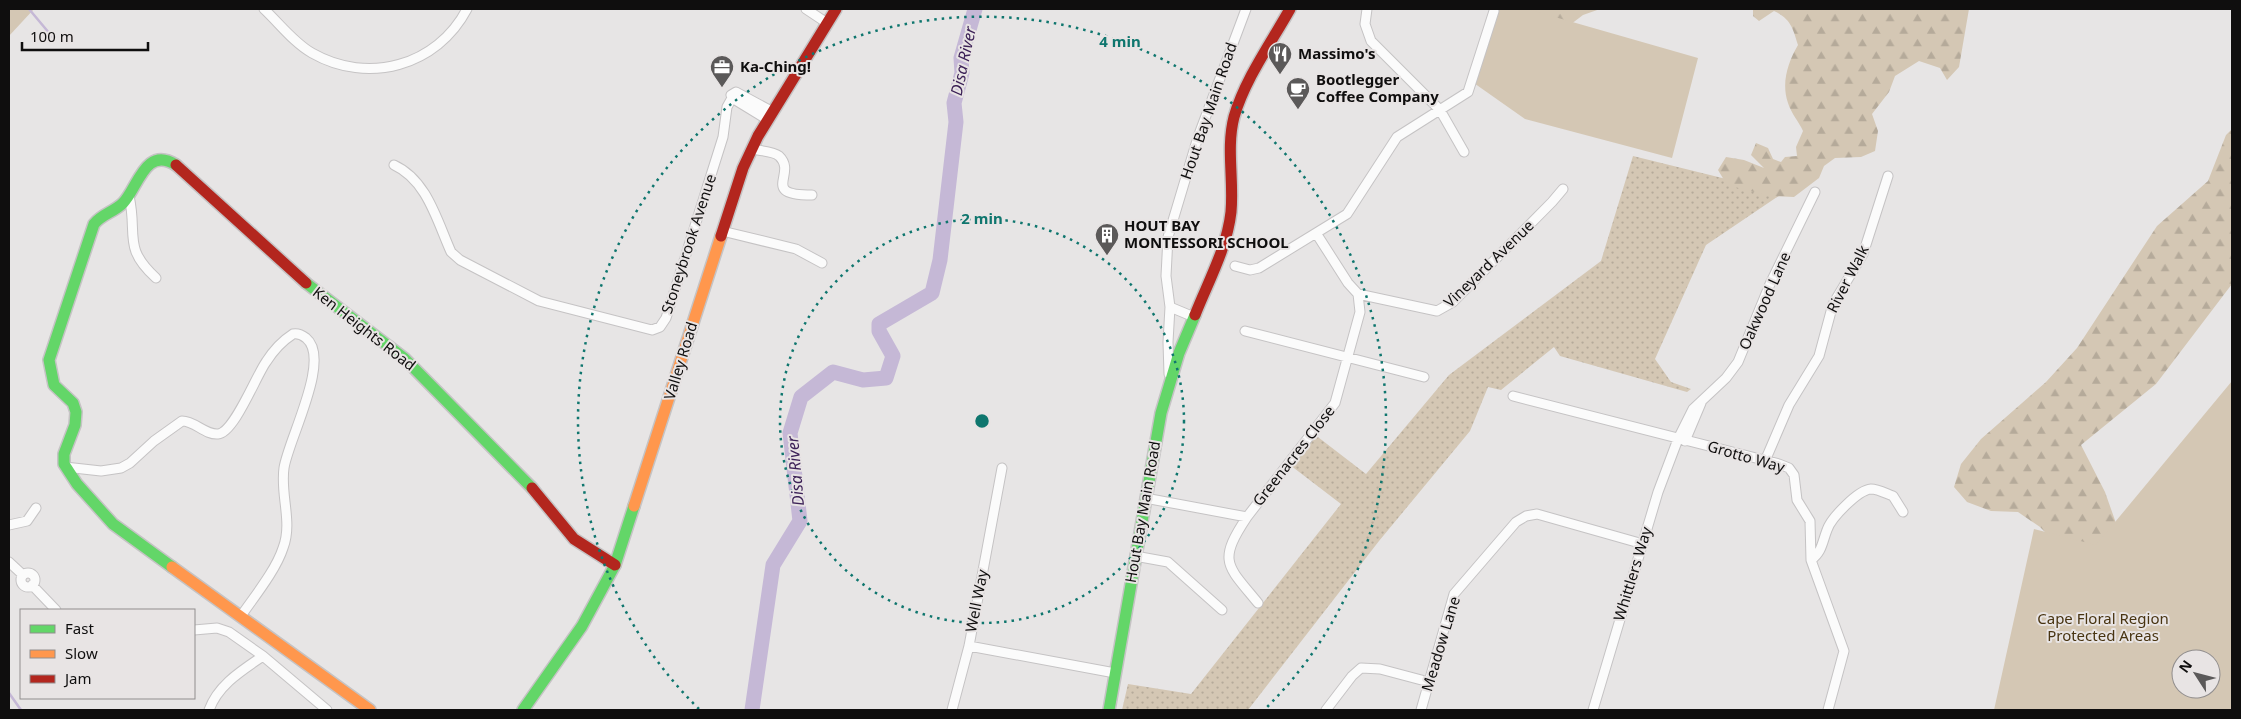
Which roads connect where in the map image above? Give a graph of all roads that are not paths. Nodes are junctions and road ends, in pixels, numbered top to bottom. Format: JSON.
{"nodes":[{"id":1,"x":264,"y":9,"type":"edge"},
{"id":2,"x":467,"y":9,"type":"edge"},
{"id":3,"x":836,"y":9,"type":"edge"},
{"id":4,"x":1246,"y":9,"type":"edge"},
{"id":5,"x":1290,"y":9,"type":"edge"},
{"id":6,"x":1366,"y":9,"type":"edge"},
{"id":7,"x":807,"y":10,"type":"edge"},
{"id":8,"x":1494,"y":11,"type":"dead end"},
{"id":9,"x":827,"y":23,"type":"junction"},
{"id":10,"x":1440,"y":110,"type":"junction"},
{"id":11,"x":770,"y":116,"type":"junction"},
{"id":12,"x":752,"y":149,"type":"junction"},
{"id":13,"x":1464,"y":152,"type":"dead end"},
{"id":14,"x":394,"y":165,"type":"dead end"},
{"id":15,"x":1888,"y":176,"type":"dead end"},
{"id":16,"x":1563,"y":188,"type":"dead end"},
{"id":17,"x":1815,"y":192,"type":"dead end"},
{"id":18,"x":812,"y":195,"type":"dead end"},
{"id":19,"x":129,"y":196,"type":"junction"},
{"id":20,"x":722,"y":231,"type":"junction"},
{"id":21,"x":1316,"y":233,"type":"junction"},
{"id":22,"x":822,"y":263,"type":"dead end"},
{"id":23,"x":1235,"y":266,"type":"dead end"},
{"id":24,"x":156,"y":278,"type":"dead end"},
{"id":25,"x":1358,"y":294,"type":"junction"},
{"id":26,"x":1170,"y":307,"type":"junction"},
{"id":27,"x":1194,"y":317,"type":"junction"},
{"id":28,"x":1245,"y":331,"type":"dead end"},
{"id":29,"x":1348,"y":358,"type":"junction"},
{"id":30,"x":1424,"y":377,"type":"dead end"},
{"id":31,"x":1170,"y":380,"type":"junction"},
{"id":32,"x":1514,"y":396,"type":"dead end"},
{"id":33,"x":1682,"y":440,"type":"junction"},
{"id":34,"x":1765,"y":461,"type":"junction"},
{"id":35,"x":65,"y":467,"type":"junction"},
{"id":36,"x":1002,"y":468,"type":"dead end"},
{"id":37,"x":1145,"y":498,"type":"junction"},
{"id":38,"x":36,"y":508,"type":"dead end"},
{"id":39,"x":1903,"y":512,"type":"dead end"},
{"id":40,"x":1247,"y":517,"type":"junction"},
{"id":41,"x":9,"y":525,"type":"edge"},
{"id":42,"x":1643,"y":544,"type":"junction"},
{"id":43,"x":1135,"y":556,"type":"junction"},
{"id":44,"x":1810,"y":560,"type":"junction"},
{"id":45,"x":9,"y":562,"type":"edge"},
{"id":46,"x":615,"y":566,"type":"junction"},
{"id":47,"x":1258,"y":603,"type":"dead end"},
{"id":48,"x":55,"y":609,"type":"edge"},
{"id":49,"x":1222,"y":610,"type":"dead end"},
{"id":50,"x":240,"y":616,"type":"junction"},
{"id":51,"x":195,"y":630,"type":"edge"},
{"id":52,"x":968,"y":646,"type":"junction"},
{"id":53,"x":263,"y":656,"type":"junction"},
{"id":54,"x":1115,"y":673,"type":"junction"},
{"id":55,"x":1429,"y":682,"type":"junction"},
{"id":56,"x":209,"y":710,"type":"edge"},
{"id":57,"x":327,"y":710,"type":"edge"},
{"id":58,"x":370,"y":710,"type":"edge"},
{"id":59,"x":523,"y":710,"type":"edge"},
{"id":60,"x":952,"y":710,"type":"edge"},
{"id":61,"x":1108,"y":710,"type":"edge"},
{"id":62,"x":1326,"y":710,"type":"edge"},
{"id":63,"x":1421,"y":710,"type":"edge"},
{"id":64,"x":1593,"y":710,"type":"edge"},
{"id":65,"x":1828,"y":710,"type":"edge"}],
"edges":[{"from":1,"to":2,"type":"street"},
{"from":3,"to":9,"type":"street","name":"Valley Road"},
{"from":4,"to":26,"type":"street","name":"Hout Bay Main Road"},
{"from":5,"to":27,"type":"street","name":"Hout Bay Main Road"},
{"from":6,"to":10,"type":"street"},
{"from":7,"to":9,"type":"street"},
{"from":8,"to":10,"type":"street"},
{"from":9,"to":11,"type":"street","name":"Valley Road"},
{"from":10,"to":13,"type":"street"},
{"from":10,"to":21,"type":"street"},
{"from":11,"to":12,"type":"street","name":"Valley Road"},
{"from":11,"to":14,"type":"street","name":"Stoneybrook Avenue"},
{"from":12,"to":18,"type":"street"},
{"from":12,"to":20,"type":"street","name":"Valley Road"},
{"from":15,"to":34,"type":"street","name":"River Walk"},
{"from":16,"to":25,"type":"street","name":"Vineyard Avenue"},
{"from":17,"to":33,"type":"street","name":"Oakwood Lane"},
{"from":19,"to":24,"type":"street"},
{"from":19,"to":35,"type":"street"},
{"from":19,"to":46,"type":"street","name":"Ken Heights Road"},
{"from":20,"to":22,"type":"street"},
{"from":20,"to":46,"type":"street","name":"Valley Road"},
{"from":21,"to":23,"type":"street"},
{"from":21,"to":25,"type":"street"},
{"from":25,"to":29,"type":"street","name":"Greenacres Close"},
{"from":26,"to":27,"type":"street"},
{"from":26,"to":31,"type":"street","name":"Hout Bay Main Road"},
{"from":27,"to":31,"type":"street","name":"Hout Bay Main Road"},
{"from":28,"to":29,"type":"street"},
{"from":29,"to":30,"type":"street"},
{"from":29,"to":40,"type":"street","name":"Greenacres Close"},
{"from":31,"to":37,"type":"street","name":"Hout Bay Main Road"},
{"from":32,"to":33,"type":"street","name":"Grotto Way"},
{"from":33,"to":34,"type":"street","name":"Grotto Way"},
{"from":33,"to":42,"type":"street","name":"Whittlers Way"},
{"from":34,"to":44,"type":"street","name":"Grotto Way"},
{"from":35,"to":50,"type":"street"},
{"from":35,"to":50,"type":"street"},
{"from":36,"to":52,"type":"street","name":"Well Way"},
{"from":37,"to":40,"type":"street","name":"Greenacres Close"},
{"from":37,"to":43,"type":"street","name":"Hout Bay Main Road"},
{"from":38,"to":41,"type":"street"},
{"from":39,"to":44,"type":"street"},
{"from":40,"to":47,"type":"street"},
{"from":42,"to":55,"type":"street","name":"Meadow Lane"},
{"from":42,"to":64,"type":"street","name":"Whittlers Way"},
{"from":43,"to":49,"type":"street"},
{"from":43,"to":54,"type":"street","name":"Hout Bay Main Road"},
{"from":44,"to":65,"type":"street","name":"Grotto Way"},
{"from":45,"to":48,"type":"street"},
{"from":46,"to":59,"type":"street","name":"Valley Road"},
{"from":50,"to":58,"type":"street"},
{"from":51,"to":53,"type":"street"},
{"from":52,"to":54,"type":"street","name":"Well Way"},
{"from":52,"to":60,"type":"street"},
{"from":53,"to":56,"type":"street"},
{"from":53,"to":57,"type":"street"},
{"from":54,"to":61,"type":"street","name":"Hout Bay Main Road"},
{"from":55,"to":62,"type":"street"},
{"from":55,"to":63,"type":"street","name":"Meadow Lane"}]}
